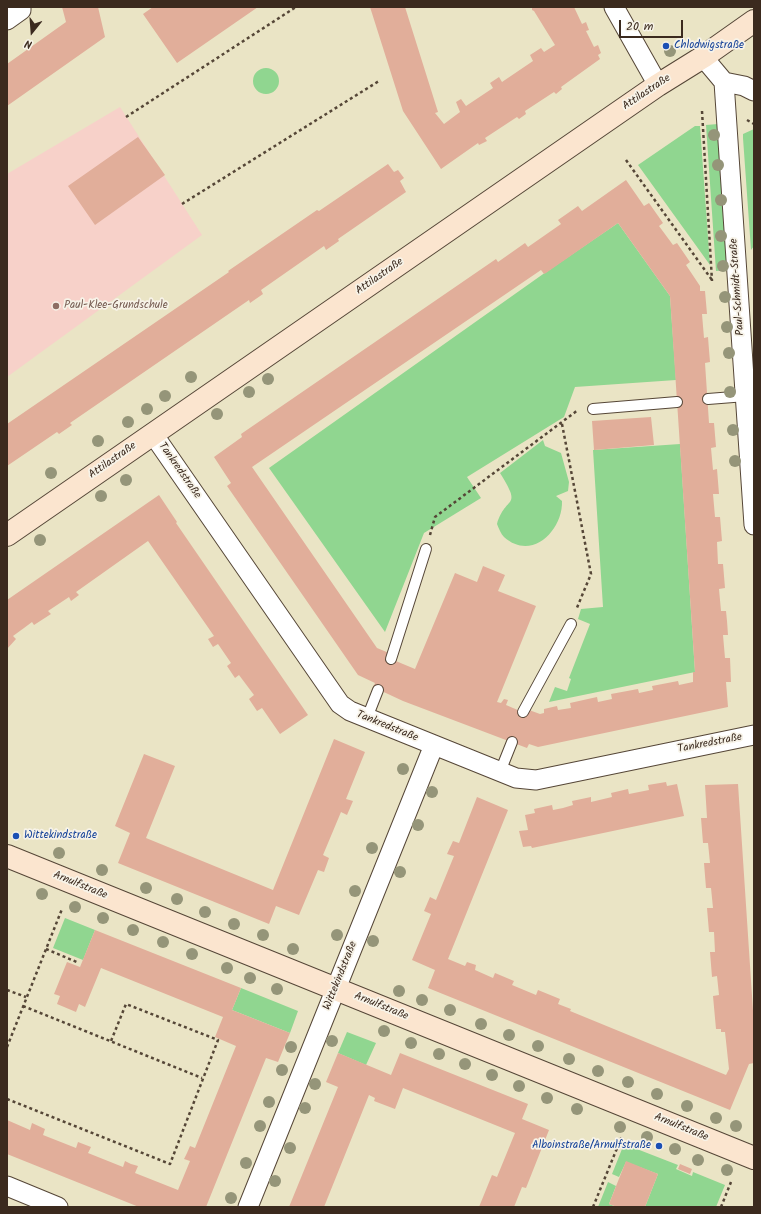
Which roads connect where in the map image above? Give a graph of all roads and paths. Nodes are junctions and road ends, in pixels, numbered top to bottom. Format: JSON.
{"nodes":[{"id":1,"x":21,"y":7,"type":"edge"},
{"id":2,"x":296,"y":7,"type":"edge"},
{"id":3,"x":614,"y":7,"type":"edge"},
{"id":4,"x":7,"y":20,"type":"edge"},
{"id":5,"x":754,"y":21,"type":"edge"},
{"id":6,"x":703,"y":57,"type":"junction"},
{"id":7,"x":379,"y":81,"type":"dead end"},
{"id":8,"x":724,"y":82,"type":"junction"},
{"id":9,"x":658,"y":85,"type":"junction"},
{"id":10,"x":754,"y":91,"type":"edge"},
{"id":11,"x":702,"y":111,"type":"dead end"},
{"id":12,"x":126,"y":117,"type":"dead end"},
{"id":13,"x":626,"y":160,"type":"dead end"},
{"id":14,"x":182,"y":204,"type":"dead end"},
{"id":15,"x":746,"y":396,"type":"junction"},
{"id":16,"x":708,"y":399,"type":"dead end"},
{"id":17,"x":677,"y":402,"type":"dead end"},
{"id":18,"x":593,"y":409,"type":"joint"},
{"id":19,"x":562,"y":424,"type":"junction"},
{"id":20,"x":153,"y":434,"type":"junction"},
{"id":21,"x":754,"y":525,"type":"edge"},
{"id":22,"x":7,"y":535,"type":"edge"},
{"id":23,"x":426,"y":549,"type":"joint"},
{"id":24,"x":571,"y":624,"type":"joint"},
{"id":25,"x":391,"y":659,"type":"dead end"},
{"id":26,"x":378,"y":690,"type":"dead end"},
{"id":27,"x":523,"y":712,"type":"dead end"},
{"id":28,"x":367,"y":718,"type":"junction"},
{"id":29,"x":754,"y":735,"type":"edge"},
{"id":30,"x":512,"y":742,"type":"dead end"},
{"id":31,"x":434,"y":745,"type":"junction"},
{"id":32,"x":500,"y":772,"type":"junction"},
{"id":33,"x":7,"y":856,"type":"edge"},
{"id":34,"x":62,"y":909,"type":"dead end"},
{"id":35,"x":46,"y":950,"type":"junction"},
{"id":36,"x":79,"y":963,"type":"dead end"},
{"id":37,"x":336,"y":989,"type":"junction"},
{"id":38,"x":7,"y":990,"type":"edge"},
{"id":39,"x":26,"y":997,"type":"junction"},
{"id":40,"x":23,"y":1006,"type":"junction"},
{"id":41,"x":111,"y":1042,"type":"junction"},
{"id":42,"x":7,"y":1046,"type":"edge"},
{"id":43,"x":202,"y":1078,"type":"junction"},
{"id":44,"x":7,"y":1099,"type":"edge"},
{"id":45,"x":622,"y":1136,"type":"dead end"},
{"id":46,"x":754,"y":1158,"type":"edge"},
{"id":47,"x":731,"y":1182,"type":"dead end"},
{"id":48,"x":7,"y":1186,"type":"edge"},
{"id":49,"x":58,"y":1207,"type":"edge"},
{"id":50,"x":248,"y":1207,"type":"edge"},
{"id":51,"x":593,"y":1207,"type":"edge"},
{"id":52,"x":721,"y":1207,"type":"edge"}],
"edges":[{"from":1,"to":4,"type":"street"},
{"from":2,"to":12,"type":"path"},
{"from":3,"to":9,"type":"street"},
{"from":5,"to":6,"type":"main road","name":"Attilastraße"},
{"from":6,"to":8,"type":"street"},
{"from":6,"to":9,"type":"main road","name":"Attilastraße"},
{"from":7,"to":14,"type":"path"},
{"from":8,"to":10,"type":"street"},
{"from":8,"to":15,"type":"street","name":"Paul-Schmidt-Straße"},
{"from":9,"to":20,"type":"main road","name":"Attilastraße"},
{"from":11,"to":13,"type":"path"},
{"from":15,"to":16,"type":"lane"},
{"from":15,"to":21,"type":"street","name":"Paul-Schmidt-Straße"},
{"from":17,"to":18,"type":"lane"},
{"from":18,"to":19,"type":"path"},
{"from":19,"to":23,"type":"path"},
{"from":19,"to":24,"type":"path"},
{"from":20,"to":22,"type":"main road","name":"Attilastraße"},
{"from":20,"to":28,"type":"street","name":"Tankredstraße"},
{"from":23,"to":25,"type":"lane"},
{"from":24,"to":27,"type":"lane"},
{"from":26,"to":28,"type":"lane"},
{"from":28,"to":31,"type":"street","name":"Tankredstraße"},
{"from":29,"to":32,"type":"street","name":"Tankredstraße"},
{"from":30,"to":32,"type":"lane"},
{"from":31,"to":32,"type":"street","name":"Tankredstraße"},
{"from":31,"to":37,"type":"street","name":"Wittekindstraße"},
{"from":33,"to":37,"type":"main road","name":"Arnulfstraße"},
{"from":34,"to":35,"type":"path"},
{"from":35,"to":36,"type":"path"},
{"from":35,"to":39,"type":"path"},
{"from":37,"to":46,"type":"main road","name":"Arnulfstraße"},
{"from":37,"to":50,"type":"street","name":"Wittekindstraße"},
{"from":38,"to":39,"type":"path"},
{"from":39,"to":40,"type":"path"},
{"from":40,"to":41,"type":"path"},
{"from":40,"to":42,"type":"path"},
{"from":41,"to":43,"type":"path"},
{"from":41,"to":43,"type":"path"},
{"from":43,"to":44,"type":"path"},
{"from":45,"to":51,"type":"path"},
{"from":47,"to":52,"type":"path"},
{"from":48,"to":49,"type":"street"}]}
